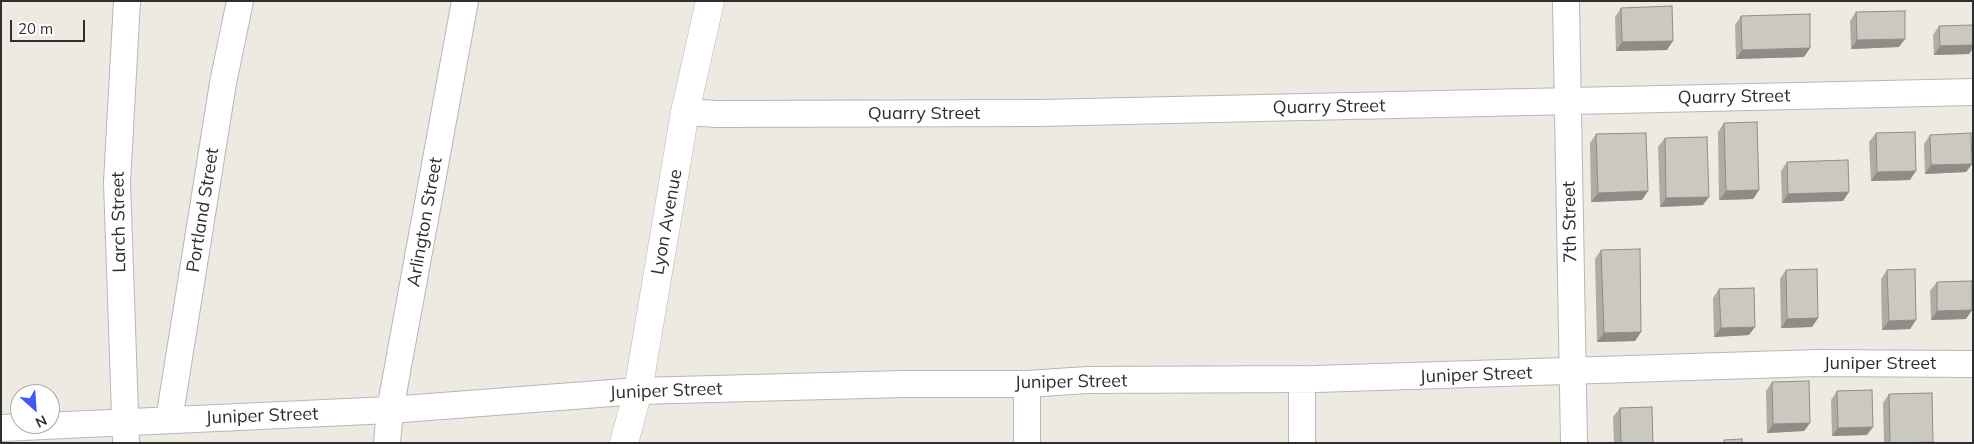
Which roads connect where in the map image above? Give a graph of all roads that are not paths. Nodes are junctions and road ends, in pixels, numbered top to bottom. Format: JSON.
{"nodes":[{"id":1,"x":127,"y":1,"type":"edge"},
{"id":2,"x":240,"y":1,"type":"edge"},
{"id":3,"x":465,"y":1,"type":"edge"},
{"id":4,"x":710,"y":1,"type":"edge"},
{"id":5,"x":1566,"y":1,"type":"edge"},
{"id":6,"x":1973,"y":92,"type":"edge"},
{"id":7,"x":1568,"y":101,"type":"junction"},
{"id":8,"x":685,"y":112,"type":"junction"},
{"id":9,"x":1973,"y":364,"type":"edge"},
{"id":10,"x":1573,"y":372,"type":"junction"},
{"id":11,"x":1302,"y":379,"type":"junction"},
{"id":12,"x":1026,"y":384,"type":"junction"},
{"id":13,"x":638,"y":391,"type":"junction"},
{"id":14,"x":390,"y":410,"type":"junction"},
{"id":15,"x":169,"y":420,"type":"junction"},
{"id":16,"x":1,"y":428,"type":"edge"},
{"id":17,"x":125,"y":432,"type":"edge"},
{"id":18,"x":387,"y":443,"type":"edge"},
{"id":19,"x":624,"y":443,"type":"edge"},
{"id":20,"x":1027,"y":443,"type":"edge"},
{"id":21,"x":1302,"y":443,"type":"edge"},
{"id":22,"x":1574,"y":443,"type":"edge"}],
"edges":[{"from":1,"to":17,"type":"street","name":"Larch Street"},
{"from":2,"to":15,"type":"street","name":"Portland Street"},
{"from":3,"to":14,"type":"street","name":"Arlington Street"},
{"from":4,"to":8,"type":"street","name":"Lyon Avenue"},
{"from":5,"to":7,"type":"street","name":"7th Street"},
{"from":6,"to":7,"type":"street","name":"Quarry Street"},
{"from":7,"to":8,"type":"street","name":"Quarry Street"},
{"from":7,"to":10,"type":"street","name":"7th Street"},
{"from":8,"to":13,"type":"street","name":"Lyon Avenue"},
{"from":9,"to":10,"type":"street","name":"Juniper Street"},
{"from":10,"to":11,"type":"street","name":"Juniper Street"},
{"from":10,"to":22,"type":"street","name":"7th Street"},
{"from":11,"to":12,"type":"street","name":"Juniper Street"},
{"from":11,"to":21,"type":"street"},
{"from":12,"to":13,"type":"street","name":"Juniper Street"},
{"from":12,"to":20,"type":"street"},
{"from":13,"to":14,"type":"street","name":"Juniper Street"},
{"from":13,"to":19,"type":"street","name":"Lyon Avenue"},
{"from":14,"to":15,"type":"street","name":"Juniper Street"},
{"from":14,"to":18,"type":"street","name":"Arlington Street"},
{"from":15,"to":17,"type":"street","name":"Juniper Street"},
{"from":16,"to":17,"type":"street"}]}
